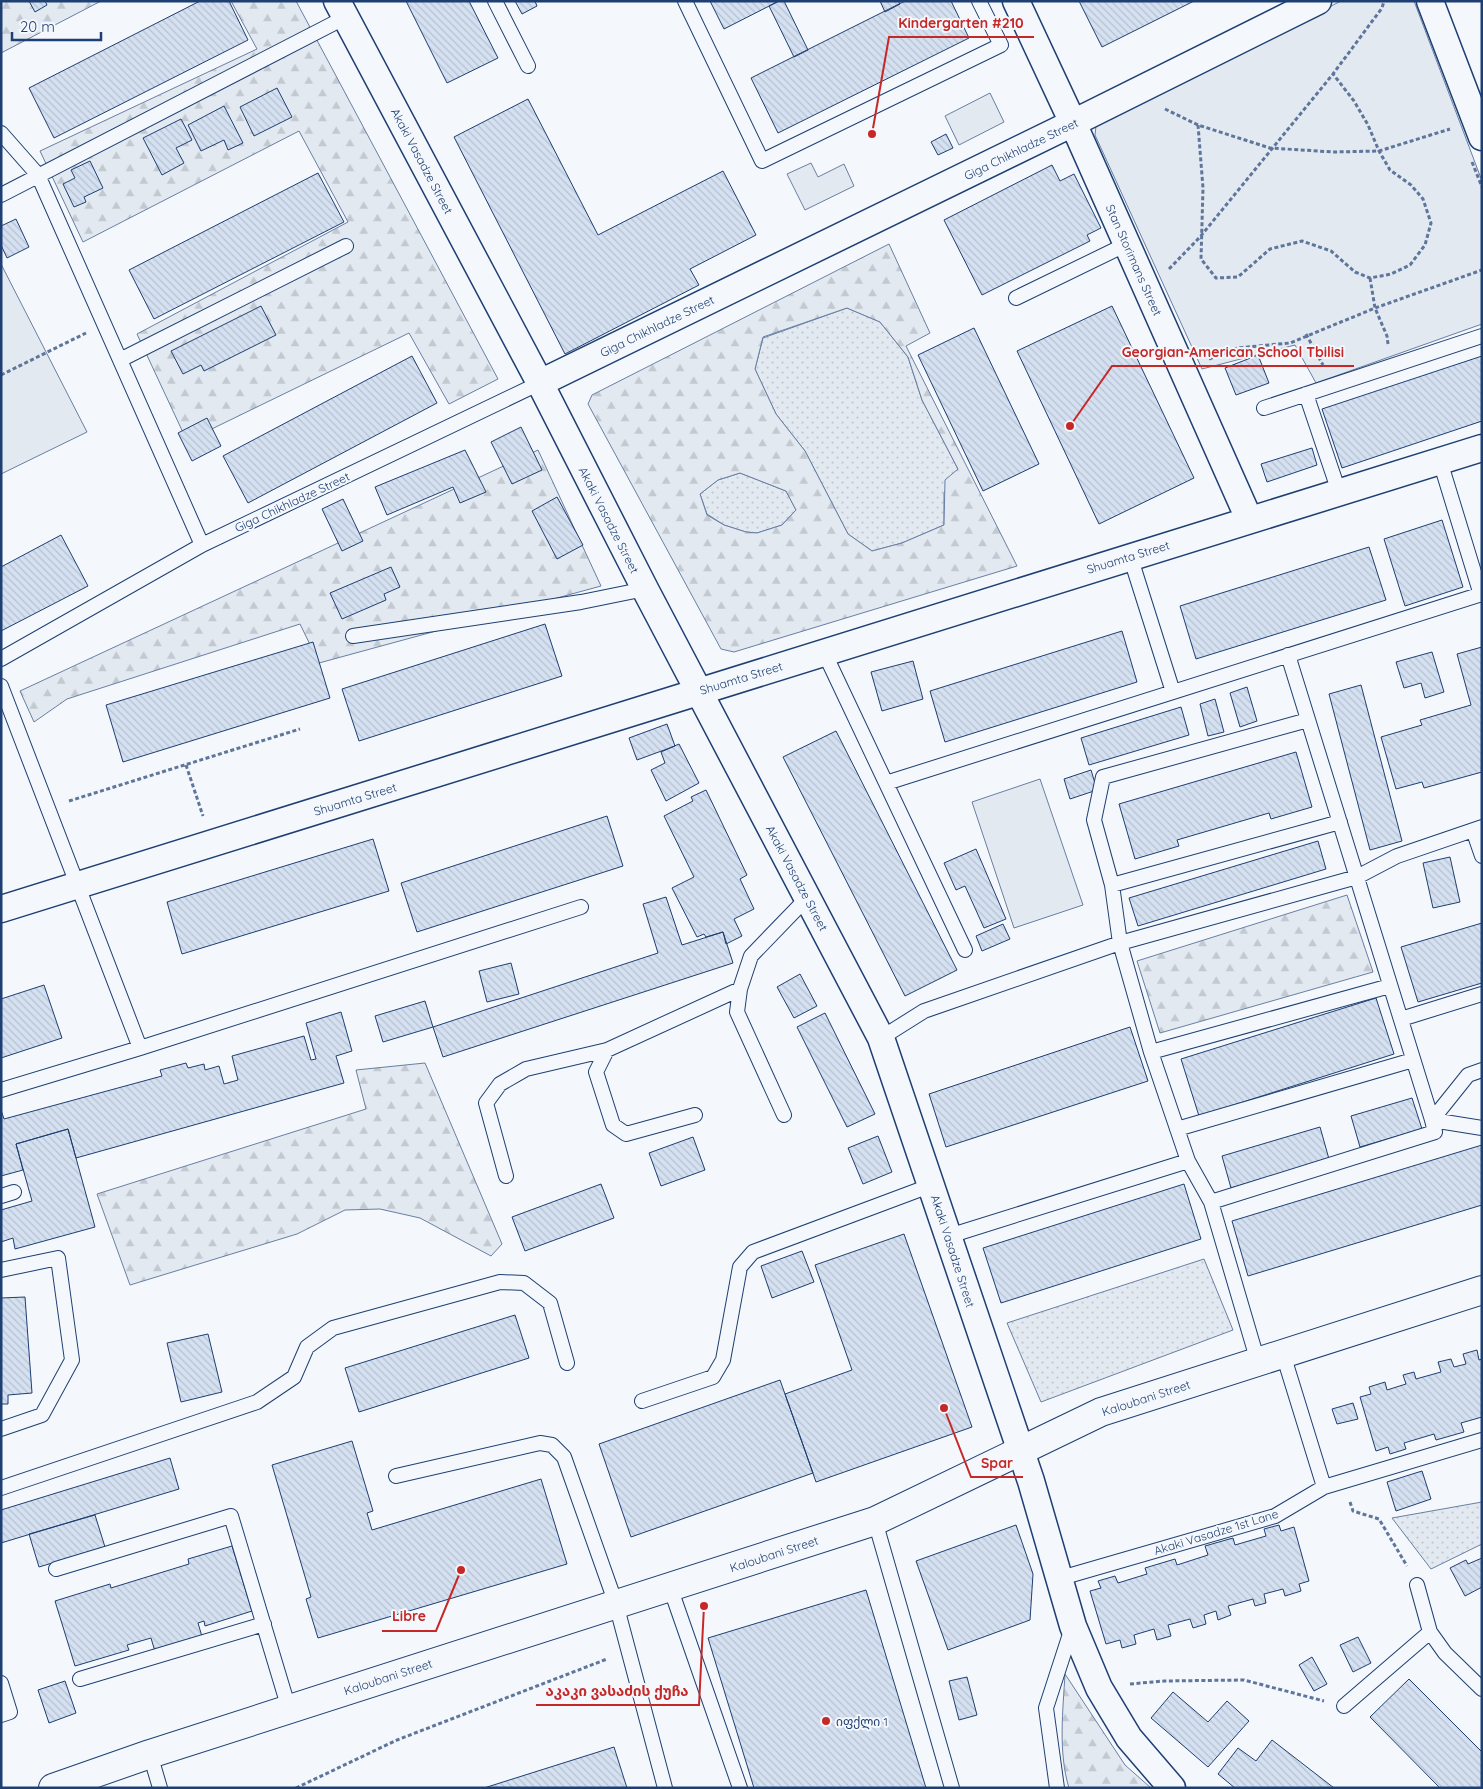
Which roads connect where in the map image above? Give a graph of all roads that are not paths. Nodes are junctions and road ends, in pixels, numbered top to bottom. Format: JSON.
{"nodes":[{"id":1,"x":495,"y":1,"type":"edge"},
{"id":2,"x":685,"y":1,"type":"edge"},
{"id":3,"x":980,"y":1,"type":"edge"},
{"id":4,"x":1016,"y":1,"type":"edge"},
{"id":5,"x":1318,"y":1,"type":"edge"},
{"id":6,"x":1430,"y":1,"type":"edge"},
{"id":7,"x":342,"y":9,"type":"edge"},
{"id":8,"x":528,"y":66,"type":"dead end"},
{"id":9,"x":1074,"y":124,"type":"junction"},
{"id":10,"x":1470,"y":131,"type":"edge"},
{"id":11,"x":1,"y":133,"type":"edge"},
{"id":12,"x":38,"y":175,"type":"junction"},
{"id":13,"x":1,"y":195,"type":"edge"},
{"id":14,"x":1127,"y":244,"type":"junction"},
{"id":15,"x":346,"y":246,"type":"dead end"},
{"id":16,"x":1016,"y":298,"type":"dead end"},
{"id":17,"x":1482,"y":336,"type":"edge"},
{"id":18,"x":120,"y":360,"type":"junction"},
{"id":19,"x":540,"y":384,"type":"junction"},
{"id":20,"x":1306,"y":394,"type":"junction"},
{"id":21,"x":1264,"y":408,"type":"dead end"},
{"id":22,"x":1482,"y":448,"type":"edge"},
{"id":23,"x":1440,"y":461,"type":"junction"},
{"id":24,"x":1339,"y":492,"type":"junction"},
{"id":25,"x":1249,"y":519,"type":"junction"},
{"id":26,"x":202,"y":545,"type":"junction"},
{"id":27,"x":1130,"y":556,"type":"junction"},
{"id":28,"x":645,"y":589,"type":"junction"},
{"id":29,"x":1482,"y":595,"type":"edge"},
{"id":30,"x":354,"y":636,"type":"dead end"},
{"id":31,"x":824,"y":652,"type":"junction"},
{"id":32,"x":1288,"y":655,"type":"junction"},
{"id":33,"x":1,"y":659,"type":"edge"},
{"id":34,"x":1,"y":686,"type":"edge"},
{"id":35,"x":698,"y":691,"type":"junction"},
{"id":36,"x":1173,"y":692,"type":"junction"},
{"id":37,"x":1308,"y":720,"type":"junction"},
{"id":38,"x":886,"y":783,"type":"junction"},
{"id":39,"x":1340,"y":822,"type":"junction"},
{"id":40,"x":1478,"y":828,"type":"edge"},
{"id":41,"x":1482,"y":856,"type":"edge"},
{"id":42,"x":1357,"y":877,"type":"junction"},
{"id":43,"x":1112,"y":885,"type":"junction"},
{"id":44,"x":78,"y":886,"type":"junction"},
{"id":45,"x":807,"y":898,"type":"junction"},
{"id":46,"x":581,"y":907,"type":"dead end"},
{"id":47,"x":1,"y":909,"type":"edge"},
{"id":48,"x":1120,"y":943,"type":"junction"},
{"id":49,"x":965,"y":950,"type":"dead end"},
{"id":50,"x":1390,"y":986,"type":"junction"},
{"id":51,"x":740,"y":989,"type":"junction"},
{"id":52,"x":1482,"y":994,"type":"edge"},
{"id":53,"x":1401,"y":1019,"type":"junction"},
{"id":54,"x":881,"y":1038,"type":"junction"},
{"id":55,"x":140,"y":1048,"type":"junction"},
{"id":56,"x":607,"y":1050,"type":"junction"},
{"id":57,"x":1151,"y":1052,"type":"junction"},
{"id":58,"x":1413,"y":1060,"type":"junction"},
{"id":59,"x":1481,"y":1072,"type":"edge"},
{"id":60,"x":1,"y":1090,"type":"edge"},
{"id":61,"x":695,"y":1115,"type":"dead end"},
{"id":62,"x":784,"y":1115,"type":"dead end"},
{"id":63,"x":1432,"y":1120,"type":"junction"},
{"id":64,"x":1482,"y":1128,"type":"edge"},
{"id":65,"x":1177,"y":1129,"type":"junction"},
{"id":66,"x":1188,"y":1161,"type":"junction"},
{"id":67,"x":506,"y":1176,"type":"dead end"},
{"id":68,"x":932,"y":1185,"type":"junction"},
{"id":69,"x":1211,"y":1202,"type":"junction"},
{"id":70,"x":949,"y":1236,"type":"junction"},
{"id":71,"x":1,"y":1270,"type":"edge"},
{"id":72,"x":1482,"y":1290,"type":"edge"},
{"id":73,"x":1283,"y":1354,"type":"junction"},
{"id":74,"x":1258,"y":1362,"type":"junction"},
{"id":75,"x":567,"y":1364,"type":"dead end"},
{"id":76,"x":642,"y":1402,"type":"dead end"},
{"id":77,"x":1,"y":1429,"type":"edge"},
{"id":78,"x":1482,"y":1440,"type":"edge"},
{"id":79,"x":1020,"y":1451,"type":"junction"},
{"id":80,"x":396,"y":1476,"type":"dead end"},
{"id":81,"x":1324,"y":1487,"type":"junction"},
{"id":82,"x":1,"y":1488,"type":"edge"},
{"id":83,"x":875,"y":1522,"type":"junction"},
{"id":84,"x":56,"y":1569,"type":"dead end"},
{"id":85,"x":1060,"y":1578,"type":"junction"},
{"id":86,"x":1417,"y":1585,"type":"dead end"},
{"id":87,"x":670,"y":1587,"type":"junction"},
{"id":88,"x":616,"y":1604,"type":"junction"},
{"id":89,"x":264,"y":1624,"type":"junction"},
{"id":90,"x":1073,"y":1626,"type":"junction"},
{"id":91,"x":1430,"y":1632,"type":"junction"},
{"id":92,"x":80,"y":1679,"type":"dead end"},
{"id":93,"x":1,"y":1683,"type":"edge"},
{"id":94,"x":1482,"y":1690,"type":"edge"},
{"id":95,"x":1344,"y":1706,"type":"road end"},
{"id":96,"x":289,"y":1709,"type":"junction"},
{"id":97,"x":1,"y":1715,"type":"edge"},
{"id":98,"x":150,"y":1754,"type":"junction"},
{"id":99,"x":53,"y":1788,"type":"edge"},
{"id":100,"x":160,"y":1788,"type":"edge"},
{"id":101,"x":665,"y":1788,"type":"edge"},
{"id":102,"x":740,"y":1788,"type":"edge"},
{"id":103,"x":952,"y":1788,"type":"edge"},
{"id":104,"x":1057,"y":1788,"type":"edge"},
{"id":105,"x":1172,"y":1788,"type":"edge"}],
"edges":[{"from":1,"to":8,"type":"lane"},
{"from":2,"to":3,"type":"lane"},
{"from":4,"to":9,"type":"street","name":"Stan Storimans Street"},
{"from":5,"to":9,"type":"street","name":"Giga Chikhladze Street"},
{"from":6,"to":10,"type":"street"},
{"from":7,"to":12,"type":"lane"},
{"from":7,"to":19,"type":"street","name":"Akaki Vasadze Street"},
{"from":9,"to":14,"type":"street","name":"Stan Storimans Street"},
{"from":9,"to":19,"type":"street","name":"Giga Chikhladze Street"},
{"from":11,"to":12,"type":"lane"},
{"from":12,"to":13,"type":"lane"},
{"from":12,"to":18,"type":"lane"},
{"from":14,"to":16,"type":"lane"},
{"from":14,"to":25,"type":"street","name":"Stan Storimans Street"},
{"from":15,"to":18,"type":"lane"},
{"from":17,"to":20,"type":"lane"},
{"from":18,"to":26,"type":"lane"},
{"from":19,"to":26,"type":"lane","name":"Giga Chikhladze Street"},
{"from":19,"to":28,"type":"street","name":"Akaki Vasadze Street"},
{"from":20,"to":21,"type":"lane"},
{"from":20,"to":24,"type":"lane"},
{"from":22,"to":23,"type":"street","name":"Shuamta Street"},
{"from":23,"to":24,"type":"street","name":"Shuamta Street"},
{"from":23,"to":29,"type":"lane"},
{"from":24,"to":25,"type":"street","name":"Shuamta Street"},
{"from":25,"to":27,"type":"street","name":"Shuamta Street"},
{"from":26,"to":33,"type":"lane","name":"Giga Chikhladze Street"},
{"from":27,"to":31,"type":"street","name":"Shuamta Street"},
{"from":27,"to":36,"type":"lane"},
{"from":28,"to":30,"type":"lane"},
{"from":28,"to":35,"type":"street","name":"Akaki Vasadze Street"},
{"from":29,"to":32,"type":"lane"},
{"from":31,"to":35,"type":"street","name":"Shuamta Street"},
{"from":31,"to":38,"type":"lane"},
{"from":32,"to":36,"type":"lane"},
{"from":32,"to":37,"type":"lane"},
{"from":34,"to":44,"type":"lane"},
{"from":35,"to":44,"type":"street","name":"Shuamta Street"},
{"from":35,"to":45,"type":"street","name":"Akaki Vasadze Street"},
{"from":36,"to":38,"type":"lane"},
{"from":37,"to":39,"type":"lane"},
{"from":37,"to":43,"type":"lane"},
{"from":38,"to":49,"type":"lane"},
{"from":39,"to":42,"type":"lane"},
{"from":39,"to":43,"type":"lane"},
{"from":40,"to":41,"type":"lane"},
{"from":40,"to":42,"type":"lane"},
{"from":42,"to":48,"type":"lane"},
{"from":42,"to":50,"type":"lane"},
{"from":43,"to":48,"type":"lane"},
{"from":44,"to":47,"type":"street","name":"Shuamta Street"},
{"from":44,"to":55,"type":"lane"},
{"from":45,"to":51,"type":"lane"},
{"from":45,"to":54,"type":"street","name":"Akaki Vasadze Street"},
{"from":46,"to":55,"type":"lane"},
{"from":48,"to":54,"type":"lane"},
{"from":48,"to":57,"type":"lane"},
{"from":50,"to":53,"type":"lane"},
{"from":50,"to":57,"type":"lane"},
{"from":51,"to":56,"type":"lane"},
{"from":51,"to":62,"type":"lane"},
{"from":52,"to":53,"type":"lane"},
{"from":53,"to":58,"type":"lane"},
{"from":54,"to":68,"type":"street","name":"Akaki Vasadze Street"},
{"from":55,"to":60,"type":"lane"},
{"from":56,"to":61,"type":"lane"},
{"from":56,"to":67,"type":"lane"},
{"from":57,"to":65,"type":"lane"},
{"from":58,"to":63,"type":"lane"},
{"from":58,"to":65,"type":"lane"},
{"from":59,"to":63,"type":"lane"},
{"from":63,"to":64,"type":"lane"},
{"from":63,"to":69,"type":"lane"},
{"from":65,"to":66,"type":"lane"},
{"from":66,"to":69,"type":"lane"},
{"from":66,"to":70,"type":"lane"},
{"from":68,"to":70,"type":"street","name":"Akaki Vasadze Street"},
{"from":68,"to":76,"type":"lane"},
{"from":69,"to":74,"type":"lane"},
{"from":70,"to":79,"type":"street","name":"Akaki Vasadze Street"},
{"from":71,"to":77,"type":"lane"},
{"from":72,"to":73,"type":"street","name":"Kaloubani Street"},
{"from":73,"to":74,"type":"street","name":"Kaloubani Street"},
{"from":73,"to":81,"type":"lane"},
{"from":74,"to":79,"type":"street","name":"Kaloubani Street"},
{"from":75,"to":82,"type":"lane"},
{"from":78,"to":81,"type":"lane","name":"Akaki Vasadze 1st Lane"},
{"from":79,"to":83,"type":"street","name":"Kaloubani Street"},
{"from":79,"to":85,"type":"street","name":"Akaki Vasadze Street"},
{"from":80,"to":88,"type":"lane"},
{"from":81,"to":85,"type":"lane","name":"Akaki Vasadze 1st Lane"},
{"from":83,"to":87,"type":"street","name":"Kaloubani Street"},
{"from":83,"to":103,"type":"lane"},
{"from":84,"to":89,"type":"lane"},
{"from":85,"to":90,"type":"street","name":"Akaki Vasadze Street"},
{"from":86,"to":91,"type":"lane"},
{"from":87,"to":88,"type":"street","name":"Kaloubani Street"},
{"from":87,"to":102,"type":"lane"},
{"from":88,"to":96,"type":"street","name":"Kaloubani Street"},
{"from":88,"to":101,"type":"lane"},
{"from":89,"to":92,"type":"lane"},
{"from":89,"to":96,"type":"lane"},
{"from":90,"to":104,"type":"lane"},
{"from":90,"to":105,"type":"street","name":"Akaki Vasadze Street"},
{"from":91,"to":94,"type":"lane"},
{"from":91,"to":95,"type":"lane"},
{"from":93,"to":97,"type":"lane"},
{"from":96,"to":98,"type":"street","name":"Kaloubani Street"},
{"from":98,"to":99,"type":"street","name":"Kaloubani Street"},
{"from":98,"to":100,"type":"lane"}]}
